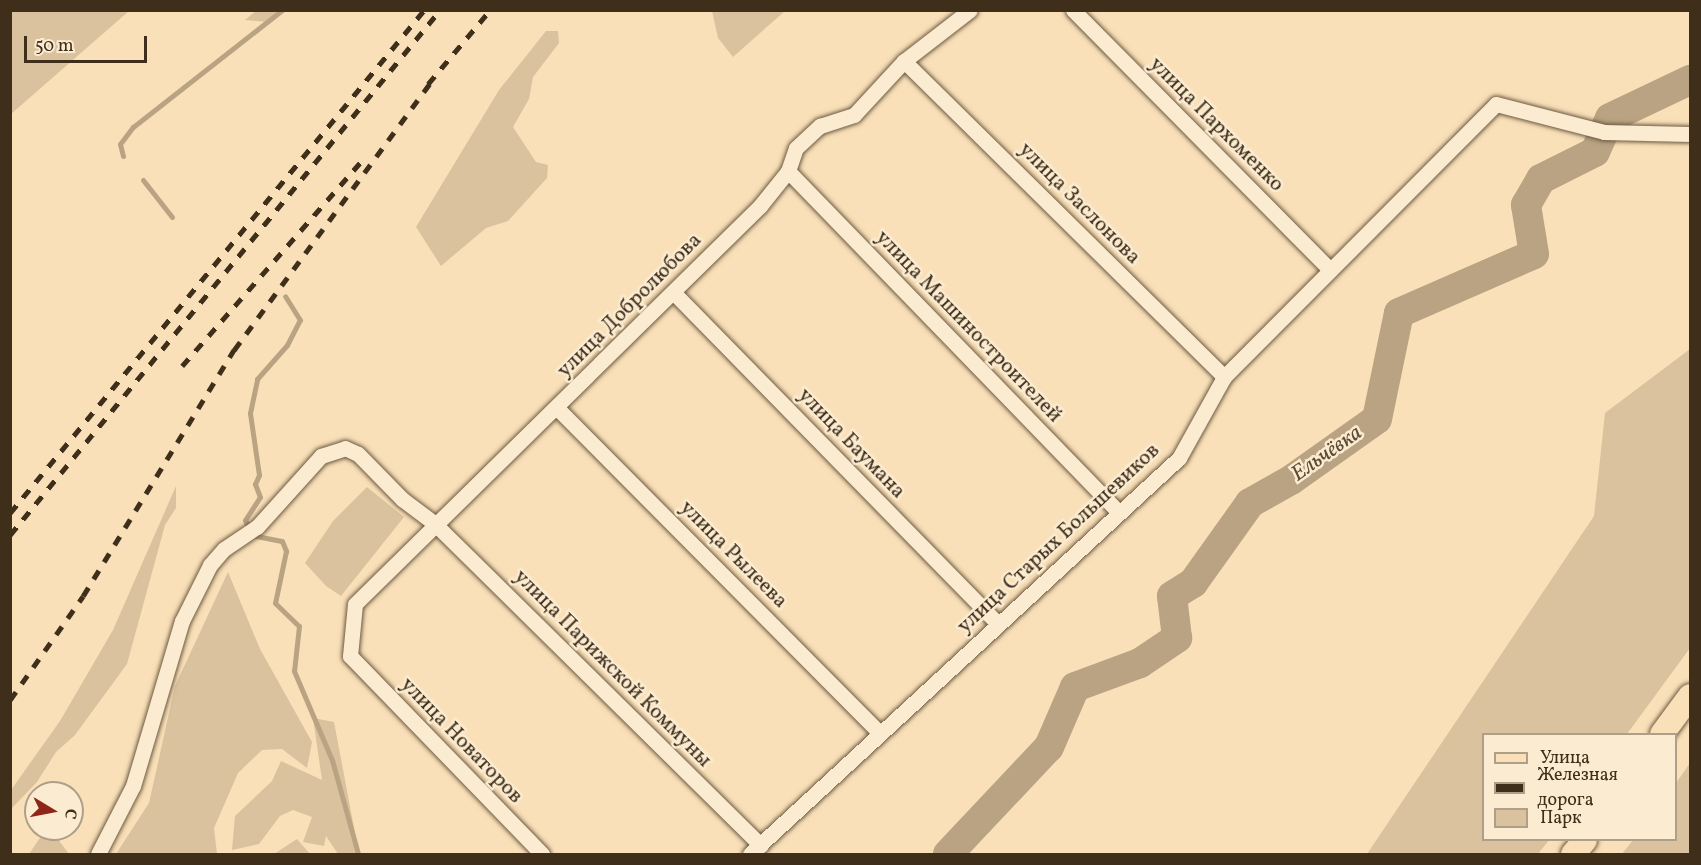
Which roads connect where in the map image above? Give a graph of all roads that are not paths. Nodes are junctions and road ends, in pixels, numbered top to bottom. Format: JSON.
{"nodes":[{"id":1,"x":970,"y":10,"type":"edge"},
{"id":2,"x":1073,"y":10,"type":"edge"},
{"id":3,"x":904,"y":61,"type":"junction"},
{"id":4,"x":1690,"y":134,"type":"edge"},
{"id":5,"x":788,"y":171,"type":"junction"},
{"id":6,"x":1329,"y":269,"type":"junction"},
{"id":7,"x":674,"y":293,"type":"junction"},
{"id":8,"x":1224,"y":377,"type":"junction"},
{"id":9,"x":557,"y":408,"type":"junction"},
{"id":10,"x":1119,"y":513,"type":"junction"},
{"id":11,"x":434,"y":523,"type":"junction"},
{"id":12,"x":998,"y":624,"type":"junction"},
{"id":13,"x":350,"y":656,"type":"joint"},
{"id":14,"x":1690,"y":696,"type":"edge"},
{"id":15,"x":879,"y":732,"type":"junction"},
{"id":16,"x":1663,"y":733,"type":"edge"},
{"id":17,"x":1583,"y":841,"type":"edge"},
{"id":18,"x":756,"y":850,"type":"edge"},
{"id":19,"x":99,"y":855,"type":"edge"},
{"id":20,"x":543,"y":855,"type":"edge"},
{"id":21,"x":1573,"y":855,"type":"edge"}],
"edges":[{"from":1,"to":3,"type":"street","name":"улица Добролюбова"},
{"from":2,"to":6,"type":"street","name":"улица Пархоменко"},
{"from":3,"to":5,"type":"street","name":"улица Добролюбова"},
{"from":3,"to":8,"type":"street","name":"улица Заслонова"},
{"from":4,"to":6,"type":"street","name":"улица Старых Большевиков"},
{"from":5,"to":7,"type":"street","name":"улица Добролюбова"},
{"from":5,"to":10,"type":"street","name":"улица Машиностроителей"},
{"from":6,"to":8,"type":"street","name":"улица Старых Большевиков"},
{"from":7,"to":9,"type":"street","name":"улица Добролюбова"},
{"from":7,"to":12,"type":"street","name":"улица Баумана"},
{"from":8,"to":10,"type":"street","name":"улица Старых Большевиков"},
{"from":9,"to":11,"type":"street","name":"улица Добролюбова"},
{"from":9,"to":15,"type":"street","name":"улица Рылеева"},
{"from":10,"to":12,"type":"street","name":"улица Старых Большевиков"},
{"from":11,"to":13,"type":"street","name":"улица Добролюбова"},
{"from":11,"to":18,"type":"street","name":"улица Парижской Коммуны"},
{"from":11,"to":19,"type":"street","name":"улица Парижской Коммуны"},
{"from":12,"to":15,"type":"street","name":"улица Старых Большевиков"},
{"from":13,"to":20,"type":"street","name":"улица Новаторов"},
{"from":14,"to":16,"type":"main road"},
{"from":15,"to":18,"type":"street","name":"улица Старых Большевиков"},
{"from":17,"to":21,"type":"main road"}]}
